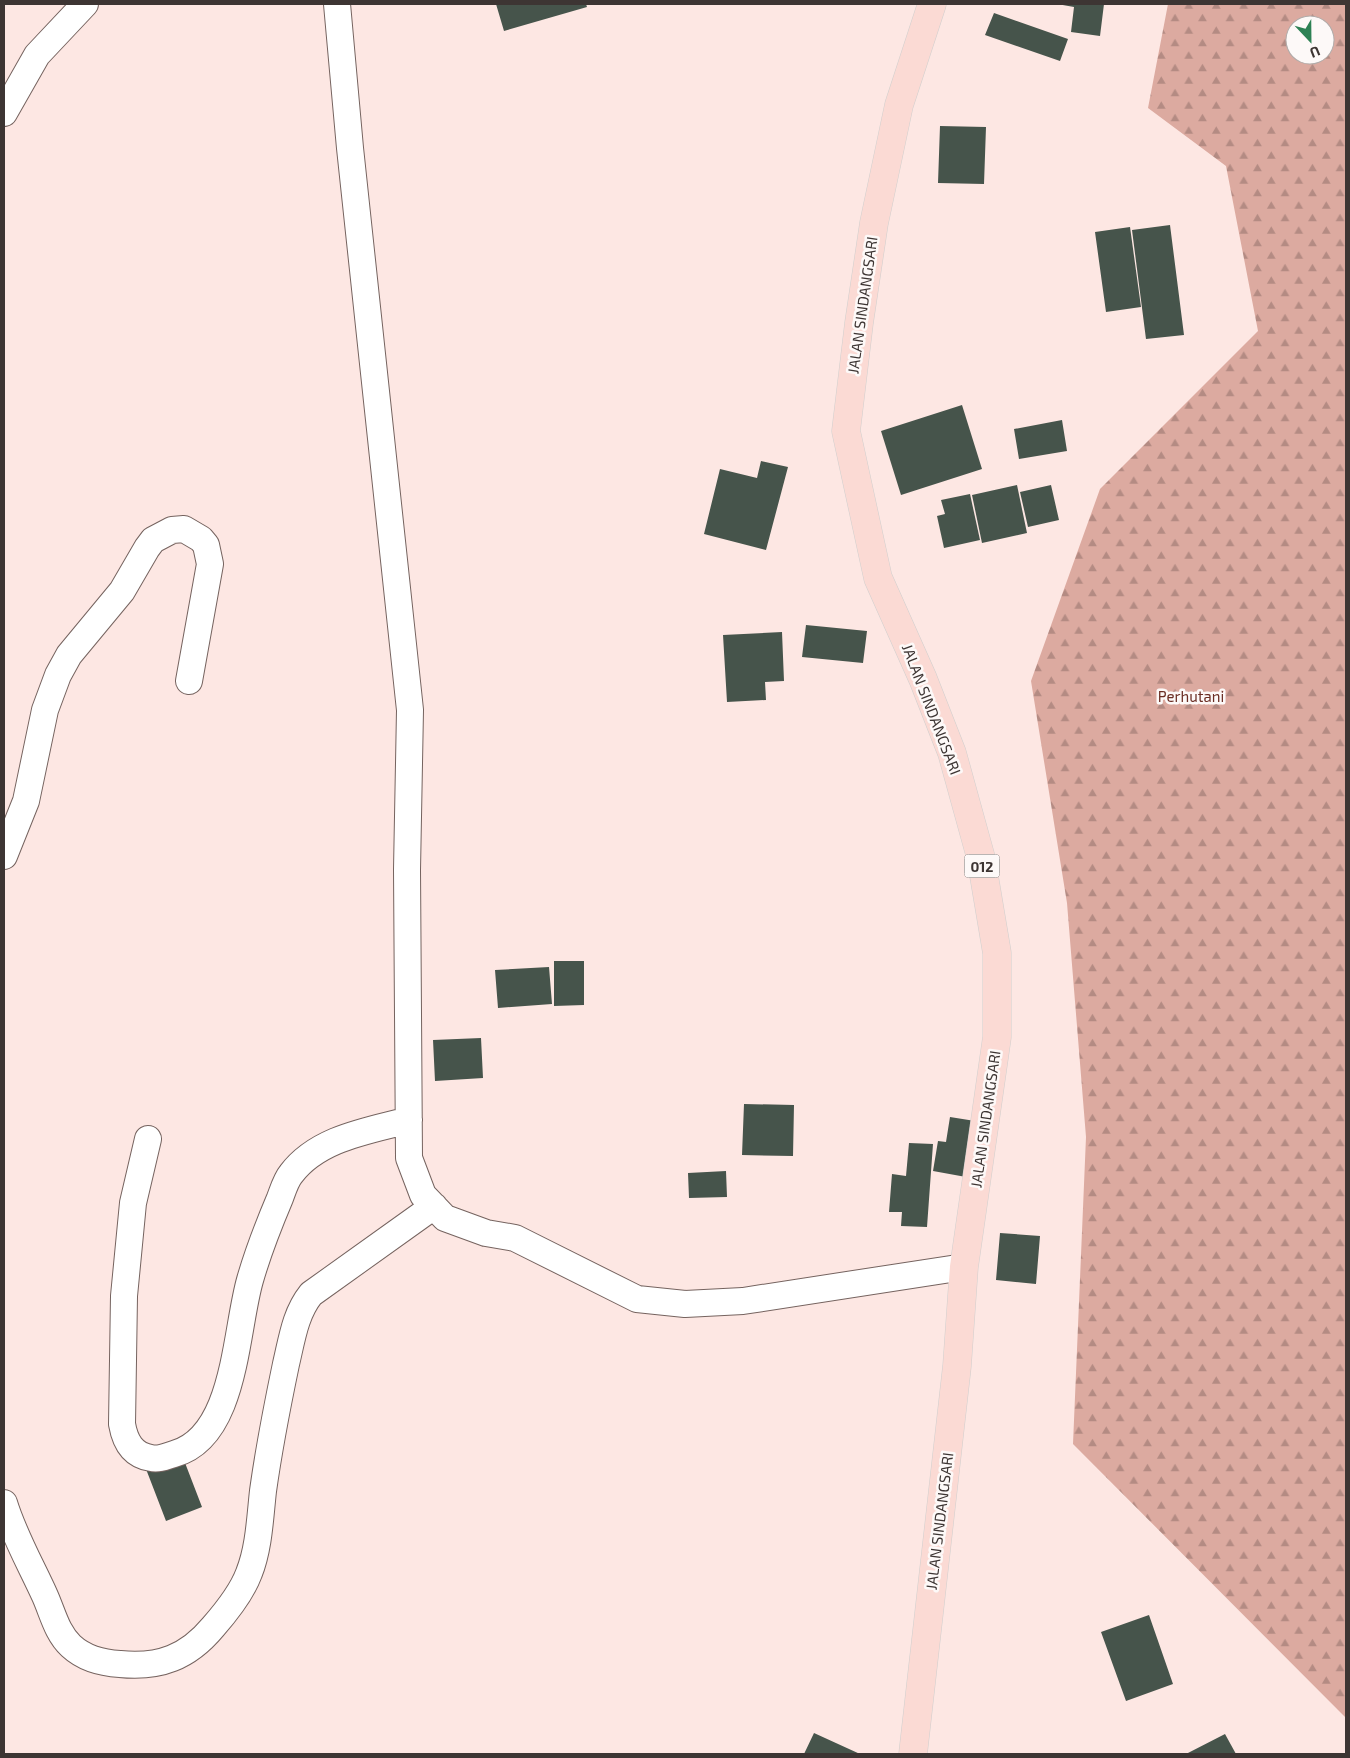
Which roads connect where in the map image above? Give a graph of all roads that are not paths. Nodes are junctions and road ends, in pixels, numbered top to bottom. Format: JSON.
{"nodes":[{"id":1,"x":85,"y":4,"type":"edge"},
{"id":2,"x":337,"y":4,"type":"edge"},
{"id":3,"x":932,"y":4,"type":"edge"},
{"id":4,"x":4,"y":113,"type":"edge"},
{"id":5,"x":189,"y":681,"type":"dead end"},
{"id":6,"x":4,"y":856,"type":"edge"},
{"id":7,"x":409,"y":1120,"type":"junction"},
{"id":8,"x":148,"y":1139,"type":"dead end"},
{"id":9,"x":434,"y":1206,"type":"junction"},
{"id":10,"x":964,"y":1267,"type":"junction"},
{"id":11,"x":4,"y":1503,"type":"edge"},
{"id":12,"x":913,"y":1754,"type":"edge"}],
"edges":[{"from":1,"to":4,"type":"street"},
{"from":2,"to":7,"type":"street"},
{"from":3,"to":10,"type":"main road","name":"JALAN SINDANGSARI","number":"012"},
{"from":5,"to":6,"type":"street"},
{"from":7,"to":8,"type":"street"},
{"from":7,"to":9,"type":"street"},
{"from":9,"to":10,"type":"street"},
{"from":9,"to":11,"type":"street"},
{"from":10,"to":12,"type":"main road","name":"JALAN SINDANGSARI","number":"012"}]}
